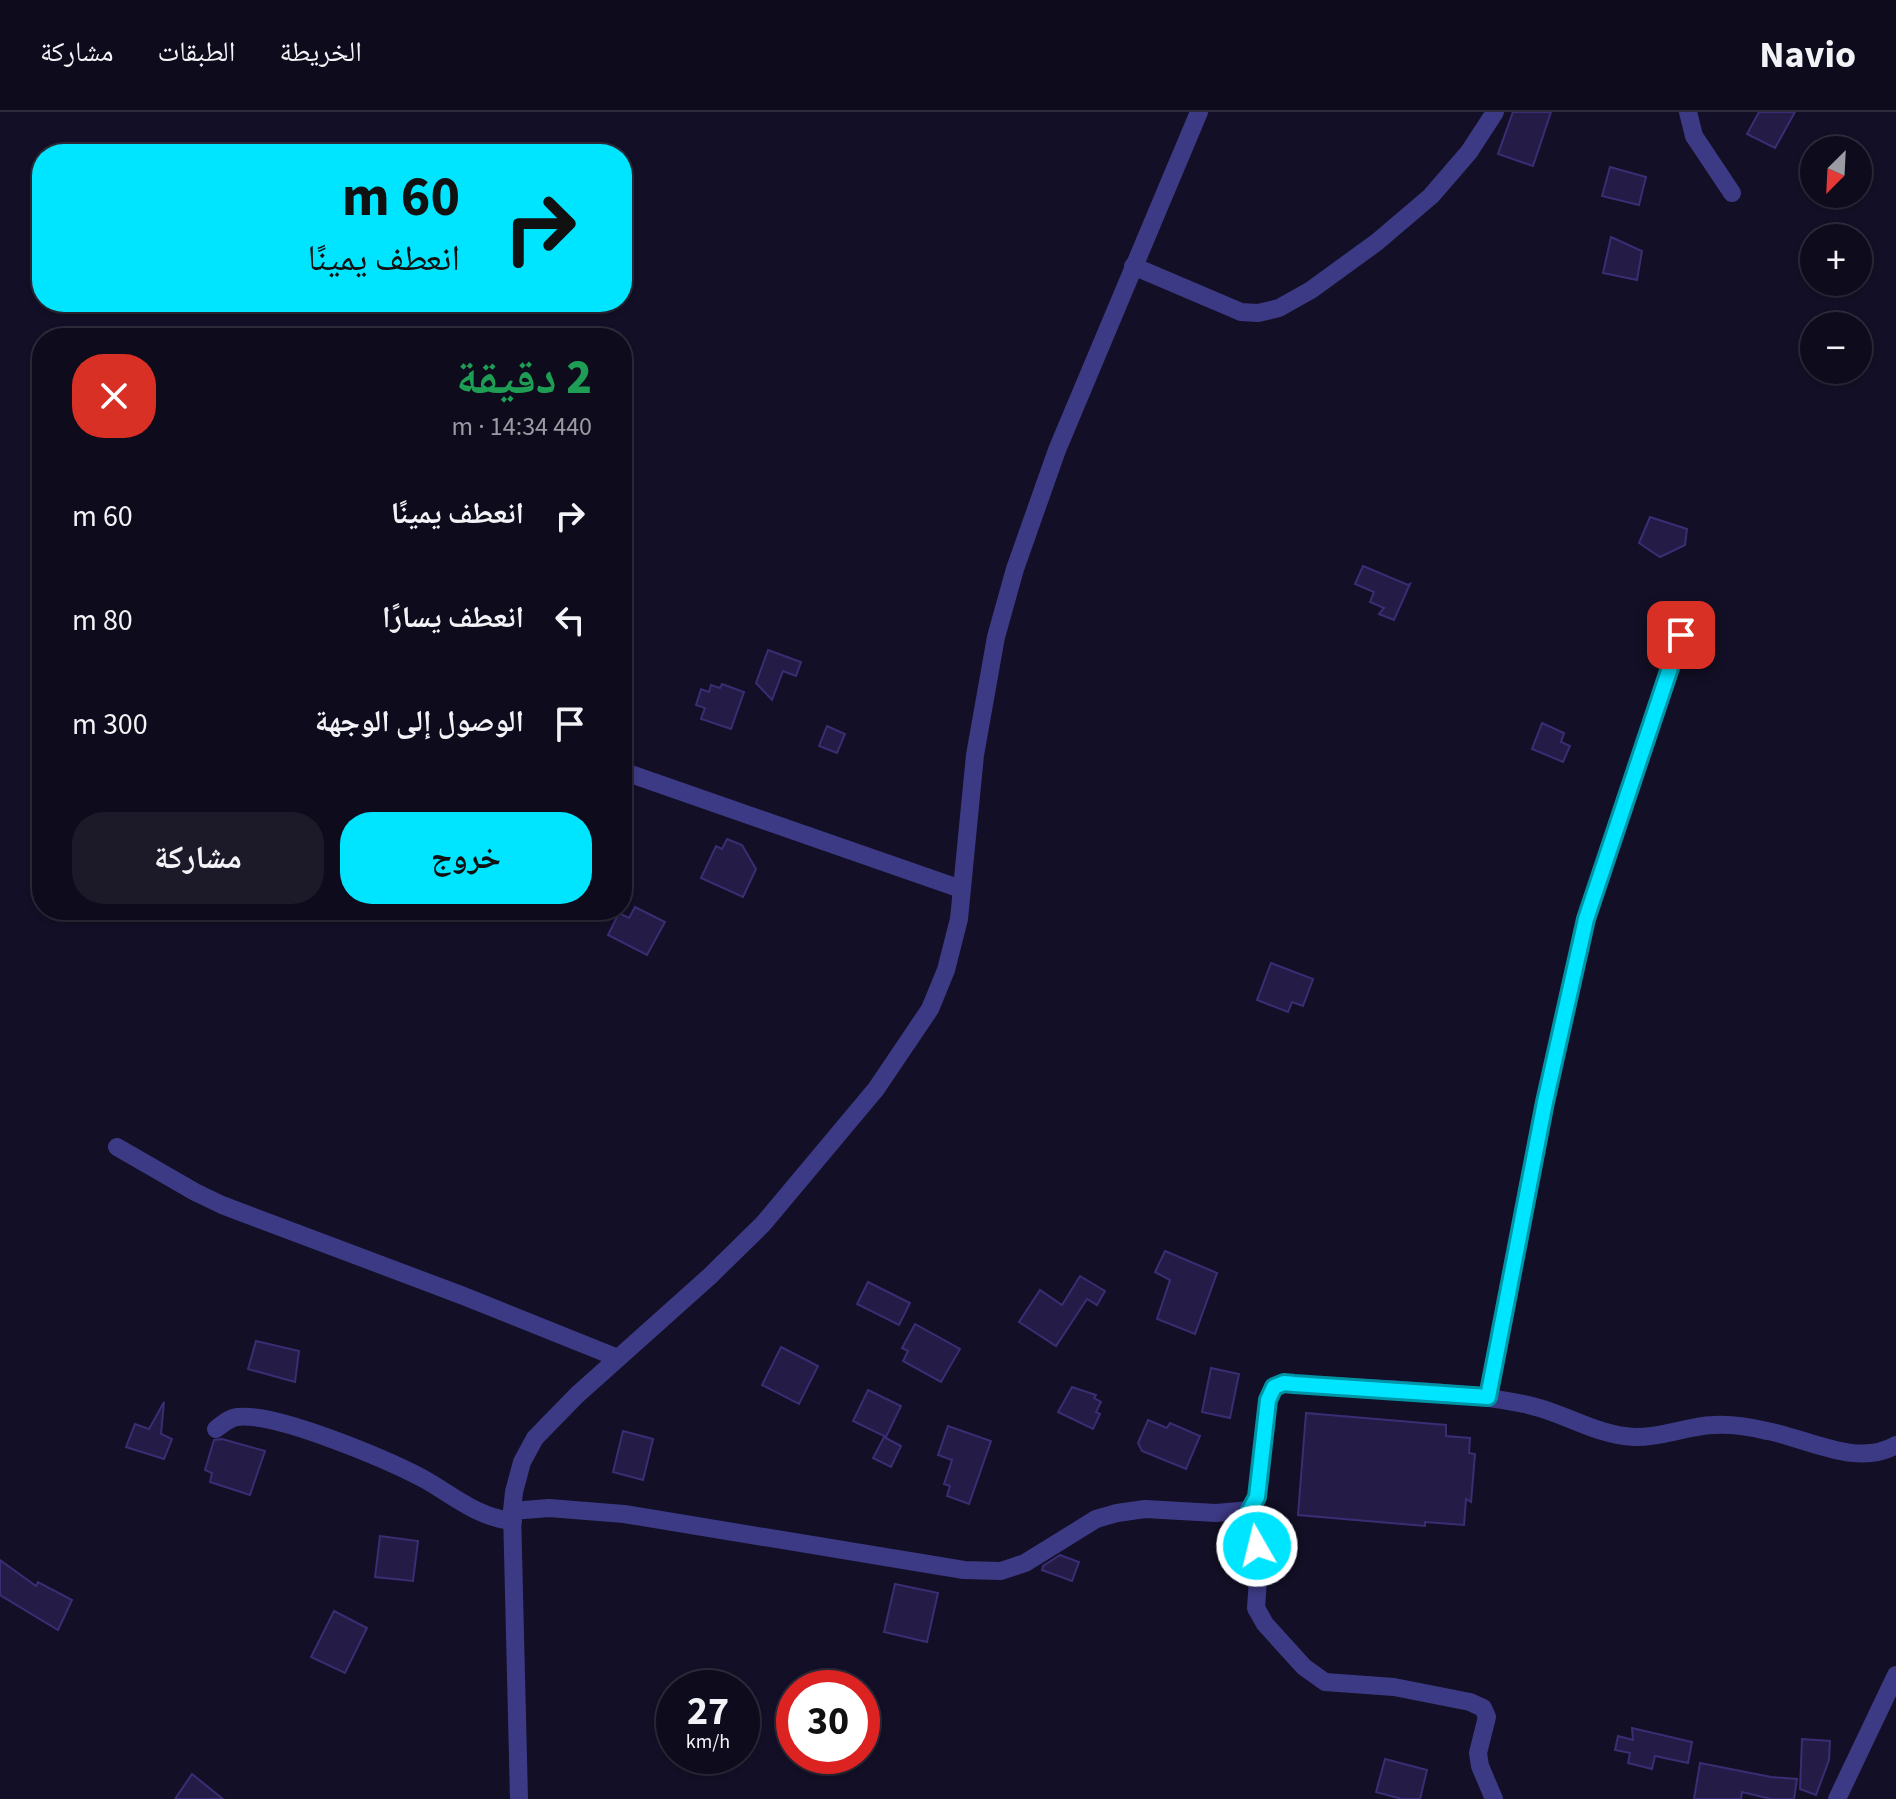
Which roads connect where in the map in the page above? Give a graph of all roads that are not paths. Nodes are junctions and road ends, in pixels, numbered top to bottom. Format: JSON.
{"nodes":[{"id":1,"x":1199,"y":112,"type":"edge"},
{"id":2,"x":1495,"y":112,"type":"edge"},
{"id":3,"x":1688,"y":112,"type":"edge"},
{"id":4,"x":1732,"y":193,"type":"dead end"},
{"id":5,"x":1133,"y":266,"type":"junction"},
{"id":6,"x":1681,"y":635,"type":"dead end"},
{"id":7,"x":632,"y":774,"type":"edge"},
{"id":8,"x":961,"y":889,"type":"junction"},
{"id":9,"x":117,"y":1147,"type":"dead end"},
{"id":10,"x":618,"y":1358,"type":"junction"},
{"id":11,"x":1488,"y":1397,"type":"junction"},
{"id":12,"x":216,"y":1429,"type":"dead end"},
{"id":13,"x":1896,"y":1445,"type":"edge"},
{"id":14,"x":1250,"y":1510,"type":"junction"},
{"id":15,"x":512,"y":1516,"type":"junction"},
{"id":16,"x":1896,"y":1675,"type":"edge"},
{"id":17,"x":519,"y":1799,"type":"edge"},
{"id":18,"x":1494,"y":1799,"type":"edge"},
{"id":19,"x":1837,"y":1799,"type":"edge"}],
"edges":[{"from":1,"to":5,"type":"street"},
{"from":2,"to":5,"type":"street"},
{"from":3,"to":4,"type":"street"},
{"from":5,"to":8,"type":"street"},
{"from":6,"to":11,"type":"street"},
{"from":7,"to":8,"type":"street"},
{"from":8,"to":10,"type":"street"},
{"from":9,"to":10,"type":"street"},
{"from":10,"to":15,"type":"street"},
{"from":11,"to":13,"type":"street"},
{"from":11,"to":14,"type":"street"},
{"from":12,"to":15,"type":"street"},
{"from":14,"to":15,"type":"street"},
{"from":14,"to":18,"type":"street"},
{"from":15,"to":17,"type":"street"},
{"from":16,"to":19,"type":"street"}]}
